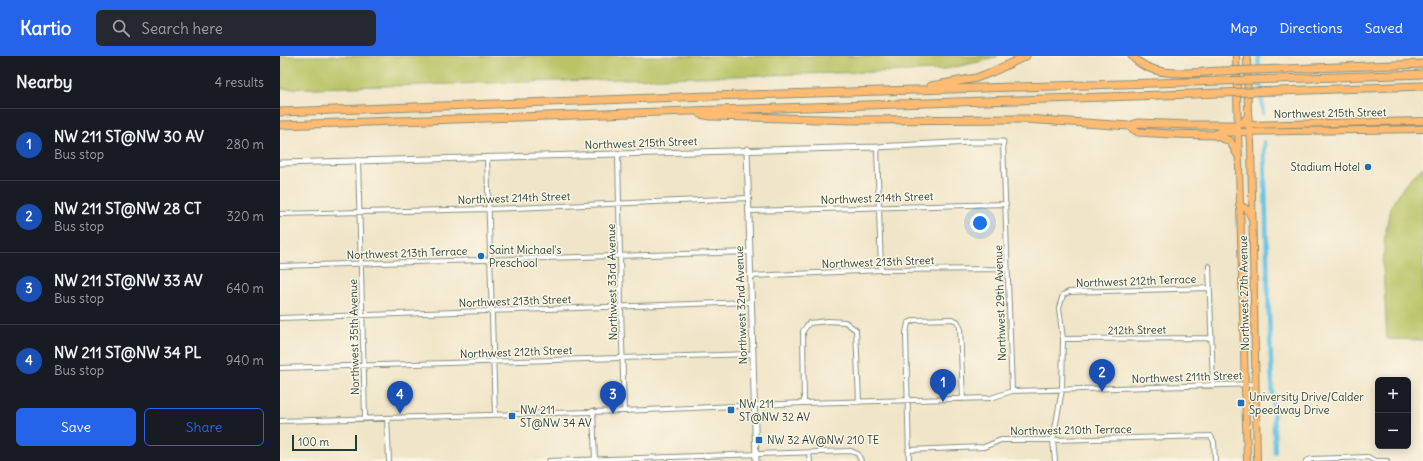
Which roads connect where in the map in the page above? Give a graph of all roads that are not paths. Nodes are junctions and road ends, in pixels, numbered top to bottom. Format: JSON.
{"nodes":[{"id":1,"x":1026,"y":56,"type":"edge"},
{"id":2,"x":1132,"y":56,"type":"edge"},
{"id":3,"x":1236,"y":56,"type":"edge"},
{"id":4,"x":1247,"y":56,"type":"edge"},
{"id":5,"x":1423,"y":64,"type":"edge"},
{"id":6,"x":1423,"y":74,"type":"edge"},
{"id":7,"x":1423,"y":86,"type":"edge"},
{"id":8,"x":913,"y":90,"type":"junction"},
{"id":9,"x":688,"y":111,"type":"junction"},
{"id":10,"x":280,"y":112,"type":"edge"},
{"id":11,"x":1248,"y":116,"type":"junction"},
{"id":12,"x":1410,"y":121,"type":"junction"},
{"id":13,"x":1423,"y":121,"type":"edge"},
{"id":14,"x":1249,"y":125,"type":"junction"},
{"id":15,"x":280,"y":126,"type":"edge"},
{"id":16,"x":1129,"y":126,"type":"junction"},
{"id":17,"x":1238,"y":128,"type":"junction"},
{"id":18,"x":1410,"y":129,"type":"junction"},
{"id":19,"x":1423,"y":129,"type":"edge"},
{"id":20,"x":1250,"y":132,"type":"junction"},
{"id":21,"x":1214,"y":135,"type":"junction"},
{"id":22,"x":1003,"y":142,"type":"joint"},
{"id":23,"x":877,"y":147,"type":"junction"},
{"id":24,"x":747,"y":149,"type":"junction"},
{"id":25,"x":618,"y":153,"type":"junction"},
{"id":26,"x":1238,"y":155,"type":"junction"},
{"id":27,"x":487,"y":157,"type":"junction"},
{"id":28,"x":358,"y":160,"type":"junction"},
{"id":29,"x":280,"y":163,"type":"edge"},
{"id":30,"x":748,"y":198,"type":"junction"},
{"id":31,"x":619,"y":203,"type":"junction"},
{"id":32,"x":1006,"y":204,"type":"junction"},
{"id":33,"x":1239,"y":206,"type":"junction"},
{"id":34,"x":879,"y":207,"type":"junction"},
{"id":35,"x":489,"y":209,"type":"junction"},
{"id":36,"x":748,"y":211,"type":"junction"},
{"id":37,"x":360,"y":212,"type":"junction"},
{"id":38,"x":280,"y":214,"type":"edge"},
{"id":39,"x":1253,"y":222,"type":"junction"},
{"id":40,"x":750,"y":252,"type":"junction"},
{"id":41,"x":620,"y":256,"type":"junction"},
{"id":42,"x":490,"y":259,"type":"junction"},
{"id":43,"x":361,"y":264,"type":"junction"},
{"id":44,"x":280,"y":266,"type":"edge"},
{"id":45,"x":1210,"y":266,"type":"dead end"},
{"id":46,"x":1007,"y":269,"type":"junction"},
{"id":47,"x":881,"y":270,"type":"junction"},
{"id":48,"x":750,"y":276,"type":"junction"},
{"id":49,"x":1242,"y":287,"type":"junction"},
{"id":50,"x":1210,"y":288,"type":"junction"},
{"id":51,"x":1253,"y":297,"type":"junction"},
{"id":52,"x":750,"y":302,"type":"junction"},
{"id":53,"x":621,"y":307,"type":"junction"},
{"id":54,"x":1242,"y":309,"type":"junction"},
{"id":55,"x":491,"y":311,"type":"junction"},
{"id":56,"x":362,"y":314,"type":"junction"},
{"id":57,"x":280,"y":318,"type":"edge"},
{"id":58,"x":1211,"y":338,"type":"junction"},
{"id":59,"x":1062,"y":339,"type":"junction"},
{"id":60,"x":752,"y":354,"type":"junction"},
{"id":61,"x":623,"y":357,"type":"junction"},
{"id":62,"x":493,"y":361,"type":"junction"},
{"id":63,"x":363,"y":366,"type":"junction"},
{"id":64,"x":280,"y":368,"type":"edge"},
{"id":65,"x":1256,"y":384,"type":"junction"},
{"id":66,"x":1244,"y":385,"type":"junction"},
{"id":67,"x":1213,"y":386,"type":"junction"},
{"id":68,"x":1062,"y":390,"type":"junction"},
{"id":69,"x":1012,"y":391,"type":"junction"},
{"id":70,"x":963,"y":399,"type":"junction"},
{"id":71,"x":908,"y":401,"type":"junction"},
{"id":72,"x":859,"y":402,"type":"junction"},
{"id":73,"x":804,"y":403,"type":"junction"},
{"id":74,"x":755,"y":406,"type":"junction"},
{"id":75,"x":593,"y":411,"type":"junction"},
{"id":76,"x":624,"y":411,"type":"junction"},
{"id":77,"x":494,"y":414,"type":"junction"},
{"id":78,"x":365,"y":417,"type":"junction"},
{"id":79,"x":387,"y":418,"type":"junction"},
{"id":80,"x":280,"y":421,"type":"edge"},
{"id":81,"x":1053,"y":440,"type":"junction"},
{"id":82,"x":908,"y":450,"type":"junction"},
{"id":83,"x":809,"y":454,"type":"junction"},
{"id":84,"x":756,"y":455,"type":"junction"},
{"id":85,"x":595,"y":459,"type":"junction"},
{"id":86,"x":705,"y":459,"type":"edge"},
{"id":87,"x":389,"y":461,"type":"edge"},
{"id":88,"x":549,"y":461,"type":"edge"},
{"id":89,"x":756,"y":461,"type":"edge"},
{"id":90,"x":810,"y":461,"type":"edge"},
{"id":91,"x":861,"y":461,"type":"edge"},
{"id":92,"x":909,"y":461,"type":"edge"},
{"id":93,"x":1054,"y":461,"type":"edge"},
{"id":94,"x":1215,"y":461,"type":"edge"},
{"id":95,"x":1247,"y":461,"type":"edge"},
{"id":96,"x":1257,"y":461,"type":"edge"},
{"id":97,"x":1306,"y":461,"type":"edge"},
{"id":98,"x":1375,"y":461,"type":"edge"},
{"id":99,"x":1387,"y":461,"type":"edge"}],
"edges":[{"from":1,"to":8,"type":"highway"},
{"from":2,"to":5,"type":"highway","bridge":true},
{"from":3,"to":17,"type":"main road","name":"Northwest 27th Avenue"},
{"from":4,"to":11,"type":"main road","name":"Northwest 27th Avenue"},
{"from":6,"to":8,"type":"highway","bridge":true},
{"from":7,"to":9,"type":"highway","bridge":true},
{"from":8,"to":10,"type":"highway"},
{"from":9,"to":15,"type":"highway"},
{"from":9,"to":16,"type":"highway"},
{"from":11,"to":14,"type":"main road","name":"Northwest 27th Avenue"},
{"from":11,"to":17,"type":"highway"},
{"from":12,"to":13,"type":"main road","name":"Northwest 215th Street"},
{"from":12,"to":14,"type":"main road","name":"Northwest 215th Street"},
{"from":12,"to":18,"type":"main road"},
{"from":14,"to":17,"type":"main road","name":"Northwest 215th Street"},
{"from":14,"to":20,"type":"main road","name":"Northwest 27th Avenue"},
{"from":16,"to":17,"type":"highway"},
{"from":16,"to":21,"type":"highway"},
{"from":17,"to":20,"type":"main road","name":"Northwest 215th Street"},
{"from":17,"to":21,"type":"highway"},
{"from":17,"to":26,"type":"main road","name":"Northwest 27th Avenue"},
{"from":18,"to":19,"type":"main road","name":"Northwest 215th Street"},
{"from":18,"to":20,"type":"main road","name":"Northwest 215th Street"},
{"from":20,"to":39,"type":"main road","name":"Northwest 27th Avenue"},
{"from":21,"to":26,"type":"highway"},
{"from":22,"to":23,"type":"street","name":"Northwest 215th Street"},
{"from":22,"to":32,"type":"street","name":"Northwest 29th Avenue"},
{"from":23,"to":24,"type":"street","name":"Northwest 215th Street"},
{"from":23,"to":34,"type":"street"},
{"from":24,"to":25,"type":"street","name":"Northwest 215th Street"},
{"from":24,"to":30,"type":"street","name":"Northwest 32nd Avenue"},
{"from":25,"to":27,"type":"street","name":"Northwest 215th Street"},
{"from":25,"to":31,"type":"street","name":"Northwest 33rd Avenue"},
{"from":26,"to":33,"type":"main road","name":"Northwest 27th Avenue"},
{"from":27,"to":28,"type":"street","name":"Northwest 215th Street"},
{"from":27,"to":35,"type":"street"},
{"from":28,"to":29,"type":"street","name":"Northwest 215th Street"},
{"from":28,"to":37,"type":"street","name":"Northwest 35th Avenue"},
{"from":30,"to":31,"type":"street","name":"Northwest 214th Street"},
{"from":30,"to":36,"type":"street","name":"Northwest 32nd Avenue"},
{"from":31,"to":35,"type":"street","name":"Northwest 214th Street"},
{"from":31,"to":41,"type":"street","name":"Northwest 33rd Avenue"},
{"from":32,"to":34,"type":"street","name":"Northwest 214th Street"},
{"from":32,"to":46,"type":"street","name":"Northwest 29th Avenue"},
{"from":33,"to":39,"type":"main road"},
{"from":33,"to":49,"type":"main road","name":"Northwest 27th Avenue"},
{"from":34,"to":36,"type":"street","name":"Northwest 214th Street"},
{"from":34,"to":47,"type":"street"},
{"from":35,"to":37,"type":"street","name":"Northwest 214th Street"},
{"from":35,"to":42,"type":"street"},
{"from":36,"to":40,"type":"street","name":"Northwest 32nd Avenue"},
{"from":37,"to":38,"type":"street","name":"Northwest 214th Street"},
{"from":37,"to":43,"type":"street","name":"Northwest 35th Avenue"},
{"from":39,"to":51,"type":"main road","name":"Northwest 27th Avenue"},
{"from":40,"to":41,"type":"street","name":"Northwest 213th Terrace"},
{"from":40,"to":48,"type":"street","name":"Northwest 32nd Avenue"},
{"from":41,"to":42,"type":"street","name":"Northwest 213th Terrace"},
{"from":41,"to":53,"type":"street","name":"Northwest 33rd Avenue"},
{"from":42,"to":43,"type":"street","name":"Northwest 213th Terrace"},
{"from":42,"to":55,"type":"street"},
{"from":43,"to":44,"type":"street","name":"Northwest 213th Terrace"},
{"from":43,"to":56,"type":"street","name":"Northwest 35th Avenue"},
{"from":45,"to":50,"type":"street"},
{"from":46,"to":47,"type":"street","name":"Northwest 213th Street"},
{"from":46,"to":69,"type":"street","name":"Northwest 29th Avenue"},
{"from":47,"to":48,"type":"street","name":"Northwest 213th Street"},
{"from":48,"to":52,"type":"street","name":"Northwest 32nd Avenue"},
{"from":49,"to":51,"type":"main road"},
{"from":49,"to":54,"type":"main road","name":"Northwest 27th Avenue"},
{"from":50,"to":58,"type":"street"},
{"from":50,"to":59,"type":"street","name":"Northwest 212th Terrace"},
{"from":51,"to":54,"type":"main road"},
{"from":51,"to":65,"type":"main road","name":"Northwest 27th Avenue"},
{"from":52,"to":53,"type":"street","name":"Northwest 213th Street"},
{"from":52,"to":60,"type":"street","name":"Northwest 32nd Avenue"},
{"from":53,"to":55,"type":"street","name":"Northwest 213th Street"},
{"from":53,"to":61,"type":"street","name":"Northwest 33rd Avenue"},
{"from":54,"to":66,"type":"main road","name":"Northwest 27th Avenue"},
{"from":55,"to":56,"type":"street","name":"Northwest 213th Street"},
{"from":55,"to":62,"type":"street"},
{"from":56,"to":57,"type":"street","name":"Northwest 213th Street"},
{"from":56,"to":63,"type":"street","name":"Northwest 35th Avenue"},
{"from":58,"to":59,"type":"street","name":"212th Street"},
{"from":58,"to":67,"type":"street"},
{"from":59,"to":68,"type":"street"},
{"from":60,"to":61,"type":"street","name":"Northwest 212th Street"},
{"from":60,"to":74,"type":"street","name":"Northwest 32nd Avenue"},
{"from":61,"to":62,"type":"street","name":"Northwest 212th Street"},
{"from":61,"to":76,"type":"street","name":"Northwest 33rd Avenue"},
{"from":62,"to":63,"type":"street","name":"Northwest 212th Street"},
{"from":62,"to":77,"type":"street"},
{"from":63,"to":64,"type":"street","name":"Northwest 212th Street"},
{"from":63,"to":78,"type":"street","name":"Northwest 35th Avenue"},
{"from":65,"to":66,"type":"street","name":"Northwest 211th Street"},
{"from":65,"to":96,"type":"main road","name":"Northwest 27th Avenue"},
{"from":66,"to":67,"type":"street","name":"Northwest 211th Street"},
{"from":66,"to":95,"type":"main road","name":"Northwest 27th Avenue"},
{"from":67,"to":68,"type":"street","name":"Northwest 211th Street"},
{"from":68,"to":69,"type":"street","name":"Northwest 211th Street"},
{"from":68,"to":81,"type":"street"},
{"from":69,"to":70,"type":"street","name":"Northwest 211th Street"},
{"from":70,"to":71,"type":"street","name":"Northwest 211th Street"},
{"from":70,"to":71,"type":"street"},
{"from":71,"to":72,"type":"street","name":"Northwest 211th Street"},
{"from":71,"to":82,"type":"street"},
{"from":72,"to":73,"type":"street","name":"Northwest 211th Street"},
{"from":72,"to":73,"type":"street"},
{"from":73,"to":74,"type":"street","name":"Northwest 211th Street"},
{"from":74,"to":76,"type":"street","name":"Northwest 211th Street"},
{"from":74,"to":84,"type":"street","name":"Northwest 32nd Avenue"},
{"from":75,"to":76,"type":"street","name":"Northwest 211th Street"},
{"from":75,"to":77,"type":"street","name":"Northwest 211th Street"},
{"from":75,"to":85,"type":"street"},
{"from":77,"to":79,"type":"street","name":"Northwest 211th Street"},
{"from":78,"to":79,"type":"street","name":"Northwest 211th Street"},
{"from":78,"to":80,"type":"street","name":"Northwest 211th Street"},
{"from":79,"to":87,"type":"street"},
{"from":81,"to":82,"type":"street","name":"Northwest 210th Terrace"},
{"from":81,"to":93,"type":"street"},
{"from":81,"to":94,"type":"street","name":"Northwest 210th Terrace"},
{"from":82,"to":92,"type":"street"},
{"from":83,"to":84,"type":"street"},
{"from":83,"to":90,"type":"street"},
{"from":83,"to":91,"type":"street"},
{"from":84,"to":86,"type":"street"},
{"from":84,"to":89,"type":"street","name":"Northwest 32nd Avenue"},
{"from":85,"to":86,"type":"street"},
{"from":85,"to":88,"type":"street"},
{"from":97,"to":98,"type":"street"},
{"from":98,"to":99,"type":"street"}]}
